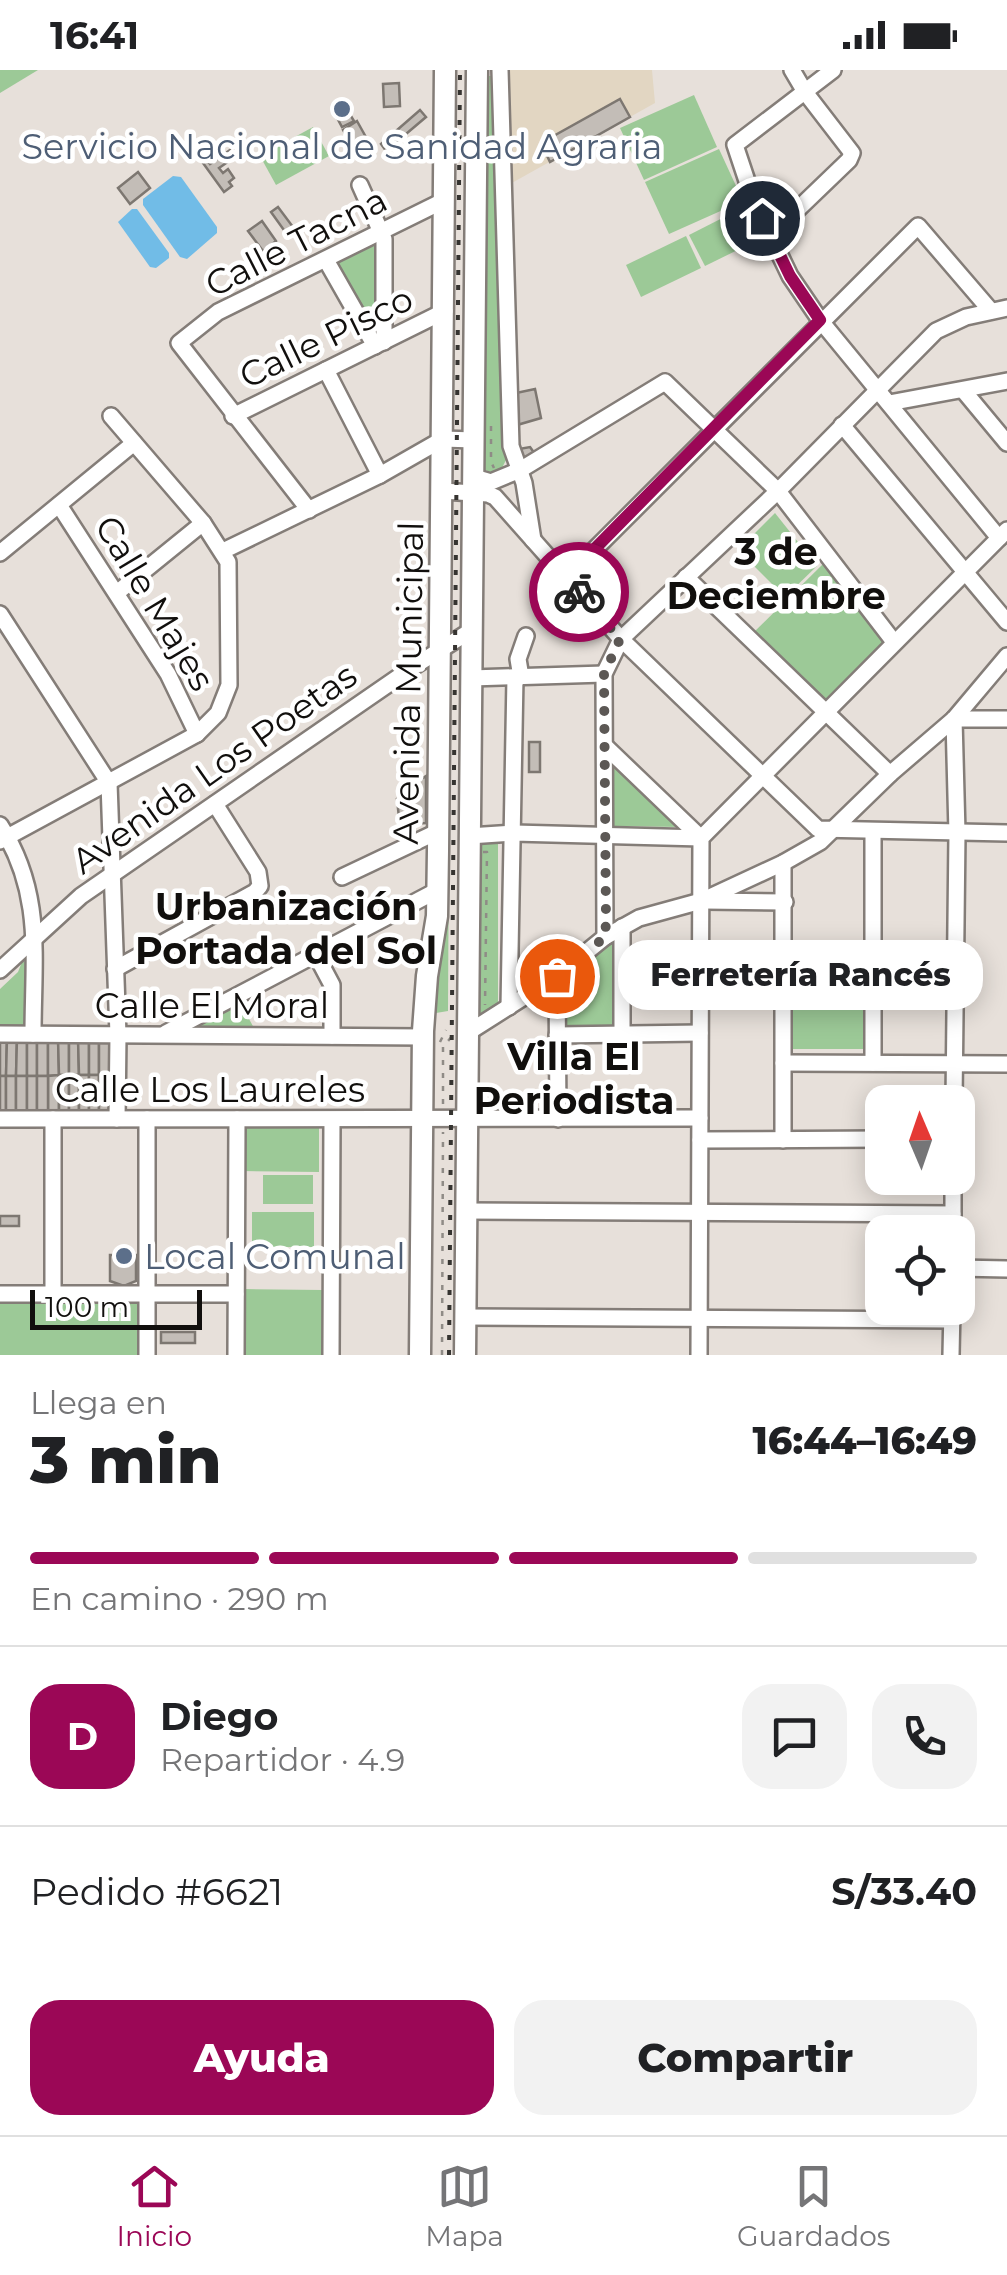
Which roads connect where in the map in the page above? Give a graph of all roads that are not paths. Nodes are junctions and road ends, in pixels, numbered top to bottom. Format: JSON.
{"nodes":[{"id":1,"x":445,"y":70,"type":"edge"},
{"id":2,"x":476,"y":70,"type":"edge"},
{"id":3,"x":500,"y":70,"type":"edge"},
{"id":4,"x":792,"y":70,"type":"edge"},
{"id":5,"x":833,"y":70,"type":"edge"},
{"id":6,"x":804,"y":92,"type":"junction"},
{"id":7,"x":360,"y":185,"type":"dead end"},
{"id":8,"x":445,"y":200,"type":"junction"},
{"id":9,"x":382,"y":232,"type":"junction"},
{"id":10,"x":770,"y":236,"type":"junction"},
{"id":11,"x":326,"y":260,"type":"junction"},
{"id":12,"x":999,"y":310,"type":"edge"},
{"id":13,"x":445,"y":312,"type":"junction"},
{"id":14,"x":820,"y":320,"type":"junction"},
{"id":15,"x":380,"y":344,"type":"junction"},
{"id":16,"x":326,"y":370,"type":"junction"},
{"id":17,"x":1007,"y":381,"type":"edge"},
{"id":18,"x":963,"y":390,"type":"junction"},
{"id":19,"x":883,"y":397,"type":"junction"},
{"id":20,"x":112,"y":416,"type":"dead end"},
{"id":21,"x":233,"y":416,"type":"junction"},
{"id":22,"x":842,"y":425,"type":"junction"},
{"id":23,"x":714,"y":430,"type":"junction"},
{"id":24,"x":442,"y":439,"type":"junction"},
{"id":25,"x":474,"y":440,"type":"junction"},
{"id":26,"x":134,"y":443,"type":"junction"},
{"id":27,"x":1007,"y":444,"type":"edge"},
{"id":28,"x":520,"y":470,"type":"junction"},
{"id":29,"x":380,"y":475,"type":"junction"},
{"id":30,"x":474,"y":485,"type":"junction"},
{"id":31,"x":443,"y":491,"type":"junction"},
{"id":32,"x":778,"y":491,"type":"junction"},
{"id":33,"x":59,"y":506,"type":"junction"},
{"id":34,"x":309,"y":510,"type":"junction"},
{"id":35,"x":203,"y":524,"type":"junction"},
{"id":36,"x":1003,"y":534,"type":"edge"},
{"id":37,"x":532,"y":540,"type":"junction"},
{"id":38,"x":222,"y":551,"type":"junction"},
{"id":39,"x":0,"y":553,"type":"edge"},
{"id":40,"x":963,"y":573,"type":"junction"},
{"id":41,"x":686,"y":577,"type":"junction"},
{"id":42,"x":566,"y":578,"type":"junction"},
{"id":43,"x":118,"y":592,"type":"junction"},
{"id":44,"x":0,"y":614,"type":"edge"},
{"id":45,"x":1007,"y":622,"type":"edge"},
{"id":46,"x":472,"y":630,"type":"junction"},
{"id":47,"x":526,"y":636,"type":"dead end"},
{"id":48,"x":620,"y":639,"type":"junction"},
{"id":49,"x":894,"y":642,"type":"junction"},
{"id":50,"x":440,"y":649,"type":"junction"},
{"id":51,"x":1007,"y":656,"type":"edge"},
{"id":52,"x":604,"y":674,"type":"junction"},
{"id":53,"x":518,"y":676,"type":"junction"},
{"id":54,"x":472,"y":678,"type":"junction"},
{"id":55,"x":824,"y":711,"type":"junction"},
{"id":56,"x":954,"y":719,"type":"junction"},
{"id":57,"x":1007,"y":719,"type":"edge"},
{"id":58,"x":197,"y":734,"type":"junction"},
{"id":59,"x":605,"y":746,"type":"junction"},
{"id":60,"x":890,"y":774,"type":"junction"},
{"id":61,"x":762,"y":775,"type":"junction"},
{"id":62,"x":109,"y":783,"type":"junction"},
{"id":63,"x":215,"y":804,"type":"junction"},
{"id":64,"x":439,"y":831,"type":"junction"},
{"id":65,"x":831,"y":832,"type":"junction"},
{"id":66,"x":873,"y":832,"type":"junction"},
{"id":67,"x":957,"y":832,"type":"junction"},
{"id":68,"x":514,"y":833,"type":"junction"},
{"id":69,"x":1007,"y":833,"type":"edge"},
{"id":70,"x":2,"y":834,"type":"edge"},
{"id":71,"x":606,"y":835,"type":"junction"},
{"id":72,"x":470,"y":836,"type":"junction"},
{"id":73,"x":702,"y":838,"type":"junction"},
{"id":74,"x":783,"y":864,"type":"junction"},
{"id":75,"x":112,"y":875,"type":"junction"},
{"id":76,"x":342,"y":877,"type":"dead end"},
{"id":77,"x":438,"y":890,"type":"junction"},
{"id":78,"x":701,"y":901,"type":"junction"},
{"id":79,"x":785,"y":902,"type":"junction"},
{"id":80,"x":622,"y":927,"type":"junction"},
{"id":81,"x":605,"y":937,"type":"junction"},
{"id":82,"x":34,"y":938,"type":"junction"},
{"id":83,"x":314,"y":952,"type":"junction"},
{"id":84,"x":116,"y":968,"type":"junction"},
{"id":85,"x":0,"y":970,"type":"edge"},
{"id":86,"x":557,"y":976,"type":"junction"},
{"id":87,"x":509,"y":1007,"type":"junction"},
{"id":88,"x":469,"y":1025,"type":"junction"},
{"id":89,"x":700,"y":1033,"type":"junction"},
{"id":90,"x":0,"y":1034,"type":"edge"},
{"id":91,"x":33,"y":1034,"type":"junction"},
{"id":92,"x":118,"y":1034,"type":"junction"},
{"id":93,"x":423,"y":1034,"type":"junction"},
{"id":94,"x":162,"y":1035,"type":"junction"},
{"id":95,"x":558,"y":1035,"type":"junction"},
{"id":96,"x":622,"y":1035,"type":"junction"},
{"id":97,"x":332,"y":1036,"type":"junction"},
{"id":98,"x":783,"y":1063,"type":"junction"},
{"id":99,"x":873,"y":1063,"type":"junction"},
{"id":100,"x":954,"y":1064,"type":"junction"},
{"id":101,"x":1007,"y":1064,"type":"edge"},
{"id":102,"x":954,"y":1085,"type":"edge"},
{"id":103,"x":700,"y":1118,"type":"junction"},
{"id":104,"x":0,"y":1119,"type":"edge"},
{"id":105,"x":54,"y":1119,"type":"junction"},
{"id":106,"x":117,"y":1119,"type":"junction"},
{"id":107,"x":147,"y":1119,"type":"junction"},
{"id":108,"x":237,"y":1119,"type":"junction"},
{"id":109,"x":558,"y":1119,"type":"junction"},
{"id":110,"x":332,"y":1120,"type":"junction"},
{"id":111,"x":421,"y":1127,"type":"junction"},
{"id":112,"x":467,"y":1127,"type":"junction"},
{"id":113,"x":865,"y":1139,"type":"edge"},
{"id":114,"x":700,"y":1140,"type":"junction"},
{"id":115,"x":783,"y":1140,"type":"junction"},
{"id":116,"x":954,"y":1195,"type":"edge"},
{"id":117,"x":699,"y":1212,"type":"junction"},
{"id":118,"x":953,"y":1214,"type":"joint"},
{"id":119,"x":466,"y":1216,"type":"junction"},
{"id":120,"x":975,"y":1268,"type":"edge"},
{"id":121,"x":1007,"y":1268,"type":"edge"},
{"id":122,"x":0,"y":1294,"type":"edge"},
{"id":123,"x":53,"y":1294,"type":"junction"},
{"id":124,"x":147,"y":1294,"type":"junction"},
{"id":125,"x":236,"y":1294,"type":"junction"},
{"id":126,"x":466,"y":1312,"type":"junction"},
{"id":127,"x":865,"y":1316,"type":"edge"},
{"id":128,"x":699,"y":1319,"type":"junction"},
{"id":129,"x":952,"y":1325,"type":"edge"},
{"id":130,"x":147,"y":1355,"type":"edge"},
{"id":131,"x":236,"y":1355,"type":"edge"},
{"id":132,"x":331,"y":1355,"type":"edge"},
{"id":133,"x":420,"y":1355,"type":"edge"},
{"id":134,"x":466,"y":1355,"type":"edge"},
{"id":135,"x":698,"y":1355,"type":"edge"},
{"id":136,"x":952,"y":1355,"type":"edge"}],
"edges":[{"from":1,"to":8,"type":"main road","name":"Avenida Municipal"},
{"from":2,"to":25,"type":"main road","name":"Avenida Municipal"},
{"from":3,"to":28,"type":"street"},
{"from":4,"to":6,"type":"street"},
{"from":5,"to":6,"type":"street"},
{"from":6,"to":10,"type":"street"},
{"from":6,"to":10,"type":"street"},
{"from":7,"to":9,"type":"street"},
{"from":8,"to":9,"type":"street","name":"Calle Tacna"},
{"from":8,"to":13,"type":"main road","name":"Avenida Municipal"},
{"from":9,"to":11,"type":"street","name":"Calle Tacna"},
{"from":9,"to":15,"type":"street"},
{"from":10,"to":14,"type":"street"},
{"from":11,"to":15,"type":"street"},
{"from":11,"to":21,"type":"street","name":"Calle Tacna"},
{"from":12,"to":14,"type":"street"},
{"from":12,"to":19,"type":"street"},
{"from":13,"to":15,"type":"street","name":"Calle Pisco"},
{"from":13,"to":24,"type":"main road","name":"Avenida Municipal"},
{"from":14,"to":19,"type":"street"},
{"from":14,"to":23,"type":"street"},
{"from":15,"to":16,"type":"street","name":"Calle Pisco"},
{"from":16,"to":21,"type":"street","name":"Calle Pisco"},
{"from":16,"to":29,"type":"street"},
{"from":17,"to":18,"type":"street"},
{"from":18,"to":19,"type":"street"},
{"from":18,"to":27,"type":"street"},
{"from":19,"to":22,"type":"street"},
{"from":19,"to":36,"type":"street"},
{"from":20,"to":26,"type":"street"},
{"from":21,"to":34,"type":"street"},
{"from":22,"to":32,"type":"street"},
{"from":22,"to":40,"type":"street"},
{"from":23,"to":28,"type":"street"},
{"from":23,"to":32,"type":"street"},
{"from":23,"to":42,"type":"street"},
{"from":24,"to":25,"type":"street"},
{"from":24,"to":29,"type":"street"},
{"from":24,"to":31,"type":"main road","name":"Avenida Municipal"},
{"from":25,"to":30,"type":"main road","name":"Avenida Municipal"},
{"from":26,"to":33,"type":"street"},
{"from":26,"to":35,"type":"street"},
{"from":28,"to":30,"type":"street"},
{"from":28,"to":37,"type":"street"},
{"from":29,"to":34,"type":"street"},
{"from":30,"to":31,"type":"street"},
{"from":30,"to":37,"type":"street"},
{"from":30,"to":46,"type":"main road","name":"Avenida Municipal"},
{"from":31,"to":50,"type":"main road","name":"Avenida Municipal"},
{"from":32,"to":41,"type":"street"},
{"from":32,"to":49,"type":"street"},
{"from":33,"to":39,"type":"street"},
{"from":33,"to":43,"type":"street","name":"Calle Majes"},
{"from":34,"to":38,"type":"street"},
{"from":35,"to":38,"type":"street"},
{"from":35,"to":43,"type":"street"},
{"from":36,"to":40,"type":"street"},
{"from":37,"to":42,"type":"street"},
{"from":38,"to":58,"type":"street"},
{"from":40,"to":45,"type":"street"},
{"from":40,"to":49,"type":"street"},
{"from":41,"to":48,"type":"street"},
{"from":41,"to":55,"type":"street"},
{"from":42,"to":48,"type":"street"},
{"from":43,"to":58,"type":"street","name":"Calle Majes"},
{"from":44,"to":62,"type":"street"},
{"from":46,"to":50,"type":"street","name":"Avenida Los Poetas"},
{"from":46,"to":54,"type":"main road","name":"Avenida Municipal"},
{"from":47,"to":53,"type":"street"},
{"from":48,"to":52,"type":"street"},
{"from":48,"to":61,"type":"street"},
{"from":49,"to":55,"type":"street"},
{"from":50,"to":63,"type":"street","name":"Avenida Los Poetas"},
{"from":50,"to":64,"type":"main road","name":"Avenida Municipal"},
{"from":51,"to":56,"type":"street"},
{"from":52,"to":53,"type":"street"},
{"from":52,"to":59,"type":"street"},
{"from":53,"to":54,"type":"street"},
{"from":53,"to":68,"type":"street"},
{"from":54,"to":72,"type":"main road","name":"Avenida Municipal"},
{"from":55,"to":60,"type":"street"},
{"from":55,"to":61,"type":"street"},
{"from":56,"to":57,"type":"street"},
{"from":56,"to":60,"type":"street"},
{"from":56,"to":67,"type":"street"},
{"from":58,"to":62,"type":"street"},
{"from":59,"to":71,"type":"street"},
{"from":59,"to":73,"type":"street"},
{"from":60,"to":65,"type":"street"},
{"from":61,"to":65,"type":"street"},
{"from":61,"to":73,"type":"street"},
{"from":62,"to":70,"type":"street"},
{"from":62,"to":75,"type":"street"},
{"from":63,"to":75,"type":"street","name":"Avenida Los Poetas"},
{"from":63,"to":84,"type":"street"},
{"from":64,"to":76,"type":"street"},
{"from":64,"to":77,"type":"main road","name":"Avenida Municipal"},
{"from":65,"to":66,"type":"street"},
{"from":65,"to":74,"type":"street"},
{"from":66,"to":67,"type":"street"},
{"from":66,"to":99,"type":"street"},
{"from":67,"to":69,"type":"street"},
{"from":67,"to":100,"type":"street"},
{"from":68,"to":71,"type":"street"},
{"from":68,"to":72,"type":"street"},
{"from":68,"to":87,"type":"street"},
{"from":70,"to":82,"type":"street"},
{"from":71,"to":73,"type":"street"},
{"from":71,"to":81,"type":"street"},
{"from":72,"to":88,"type":"main road","name":"Avenida Municipal"},
{"from":73,"to":78,"type":"street"},
{"from":74,"to":78,"type":"street"},
{"from":74,"to":79,"type":"street"},
{"from":75,"to":82,"type":"street","name":"Avenida Los Poetas"},
{"from":75,"to":84,"type":"street"},
{"from":77,"to":83,"type":"street"},
{"from":77,"to":93,"type":"main road","name":"Avenida Municipal"},
{"from":78,"to":79,"type":"street"},
{"from":78,"to":80,"type":"street"},
{"from":78,"to":89,"type":"street"},
{"from":79,"to":98,"type":"street"},
{"from":80,"to":81,"type":"street"},
{"from":80,"to":96,"type":"street"},
{"from":81,"to":86,"type":"street"},
{"from":82,"to":85,"type":"street","name":"Avenida Los Poetas"},
{"from":82,"to":91,"type":"street"},
{"from":83,"to":94,"type":"street"},
{"from":83,"to":97,"type":"street"},
{"from":84,"to":92,"type":"street"},
{"from":86,"to":87,"type":"street"},
{"from":86,"to":95,"type":"street"},
{"from":87,"to":88,"type":"street"},
{"from":88,"to":112,"type":"main road","name":"Avenida Municipal"},
{"from":89,"to":96,"type":"street"},
{"from":89,"to":103,"type":"street"},
{"from":90,"to":91,"type":"street","name":"Calle El Moral"},
{"from":91,"to":92,"type":"street","name":"Calle El Moral"},
{"from":92,"to":94,"type":"street","name":"Calle El Moral"},
{"from":92,"to":106,"type":"street"},
{"from":93,"to":97,"type":"street","name":"Calle El Moral"},
{"from":93,"to":111,"type":"main road","name":"Avenida Municipal"},
{"from":94,"to":97,"type":"street","name":"Calle El Moral"},
{"from":95,"to":96,"type":"street"},
{"from":95,"to":109,"type":"street"},
{"from":98,"to":99,"type":"street"},
{"from":98,"to":115,"type":"street"},
{"from":99,"to":100,"type":"street"},
{"from":100,"to":101,"type":"street"},
{"from":100,"to":102,"type":"street"},
{"from":103,"to":109,"type":"street","name":"Calle Los Laureles"},
{"from":103,"to":114,"type":"street"},
{"from":104,"to":105,"type":"street","name":"Calle Los Laureles"},
{"from":105,"to":106,"type":"street","name":"Calle Los Laureles"},
{"from":105,"to":123,"type":"street"},
{"from":106,"to":107,"type":"street","name":"Calle Los Laureles"},
{"from":107,"to":108,"type":"street","name":"Calle Los Laureles"},
{"from":107,"to":124,"type":"street"},
{"from":108,"to":110,"type":"street","name":"Calle Los Laureles"},
{"from":108,"to":125,"type":"street"},
{"from":109,"to":112,"type":"street","name":"Calle Los Laureles"},
{"from":110,"to":111,"type":"street","name":"Calle Los Laureles"},
{"from":110,"to":132,"type":"street"},
{"from":111,"to":112,"type":"street","name":"Calle Los Laureles"},
{"from":111,"to":133,"type":"main road","name":"Avenida Municipal"},
{"from":112,"to":119,"type":"main road","name":"Avenida Municipal"},
{"from":113,"to":115,"type":"street"},
{"from":114,"to":115,"type":"street"},
{"from":114,"to":117,"type":"street"},
{"from":116,"to":118,"type":"street"},
{"from":117,"to":118,"type":"street"},
{"from":117,"to":119,"type":"street"},
{"from":117,"to":128,"type":"street"},
{"from":119,"to":126,"type":"main road","name":"Avenida Municipal"},
{"from":120,"to":121,"type":"street"},
{"from":122,"to":123,"type":"street"},
{"from":123,"to":124,"type":"street"},
{"from":124,"to":125,"type":"street"},
{"from":124,"to":130,"type":"street"},
{"from":125,"to":131,"type":"street"},
{"from":126,"to":128,"type":"street"},
{"from":126,"to":134,"type":"main road","name":"Avenida Municipal"},
{"from":127,"to":128,"type":"street"},
{"from":128,"to":135,"type":"street"},
{"from":129,"to":136,"type":"street"}]}
